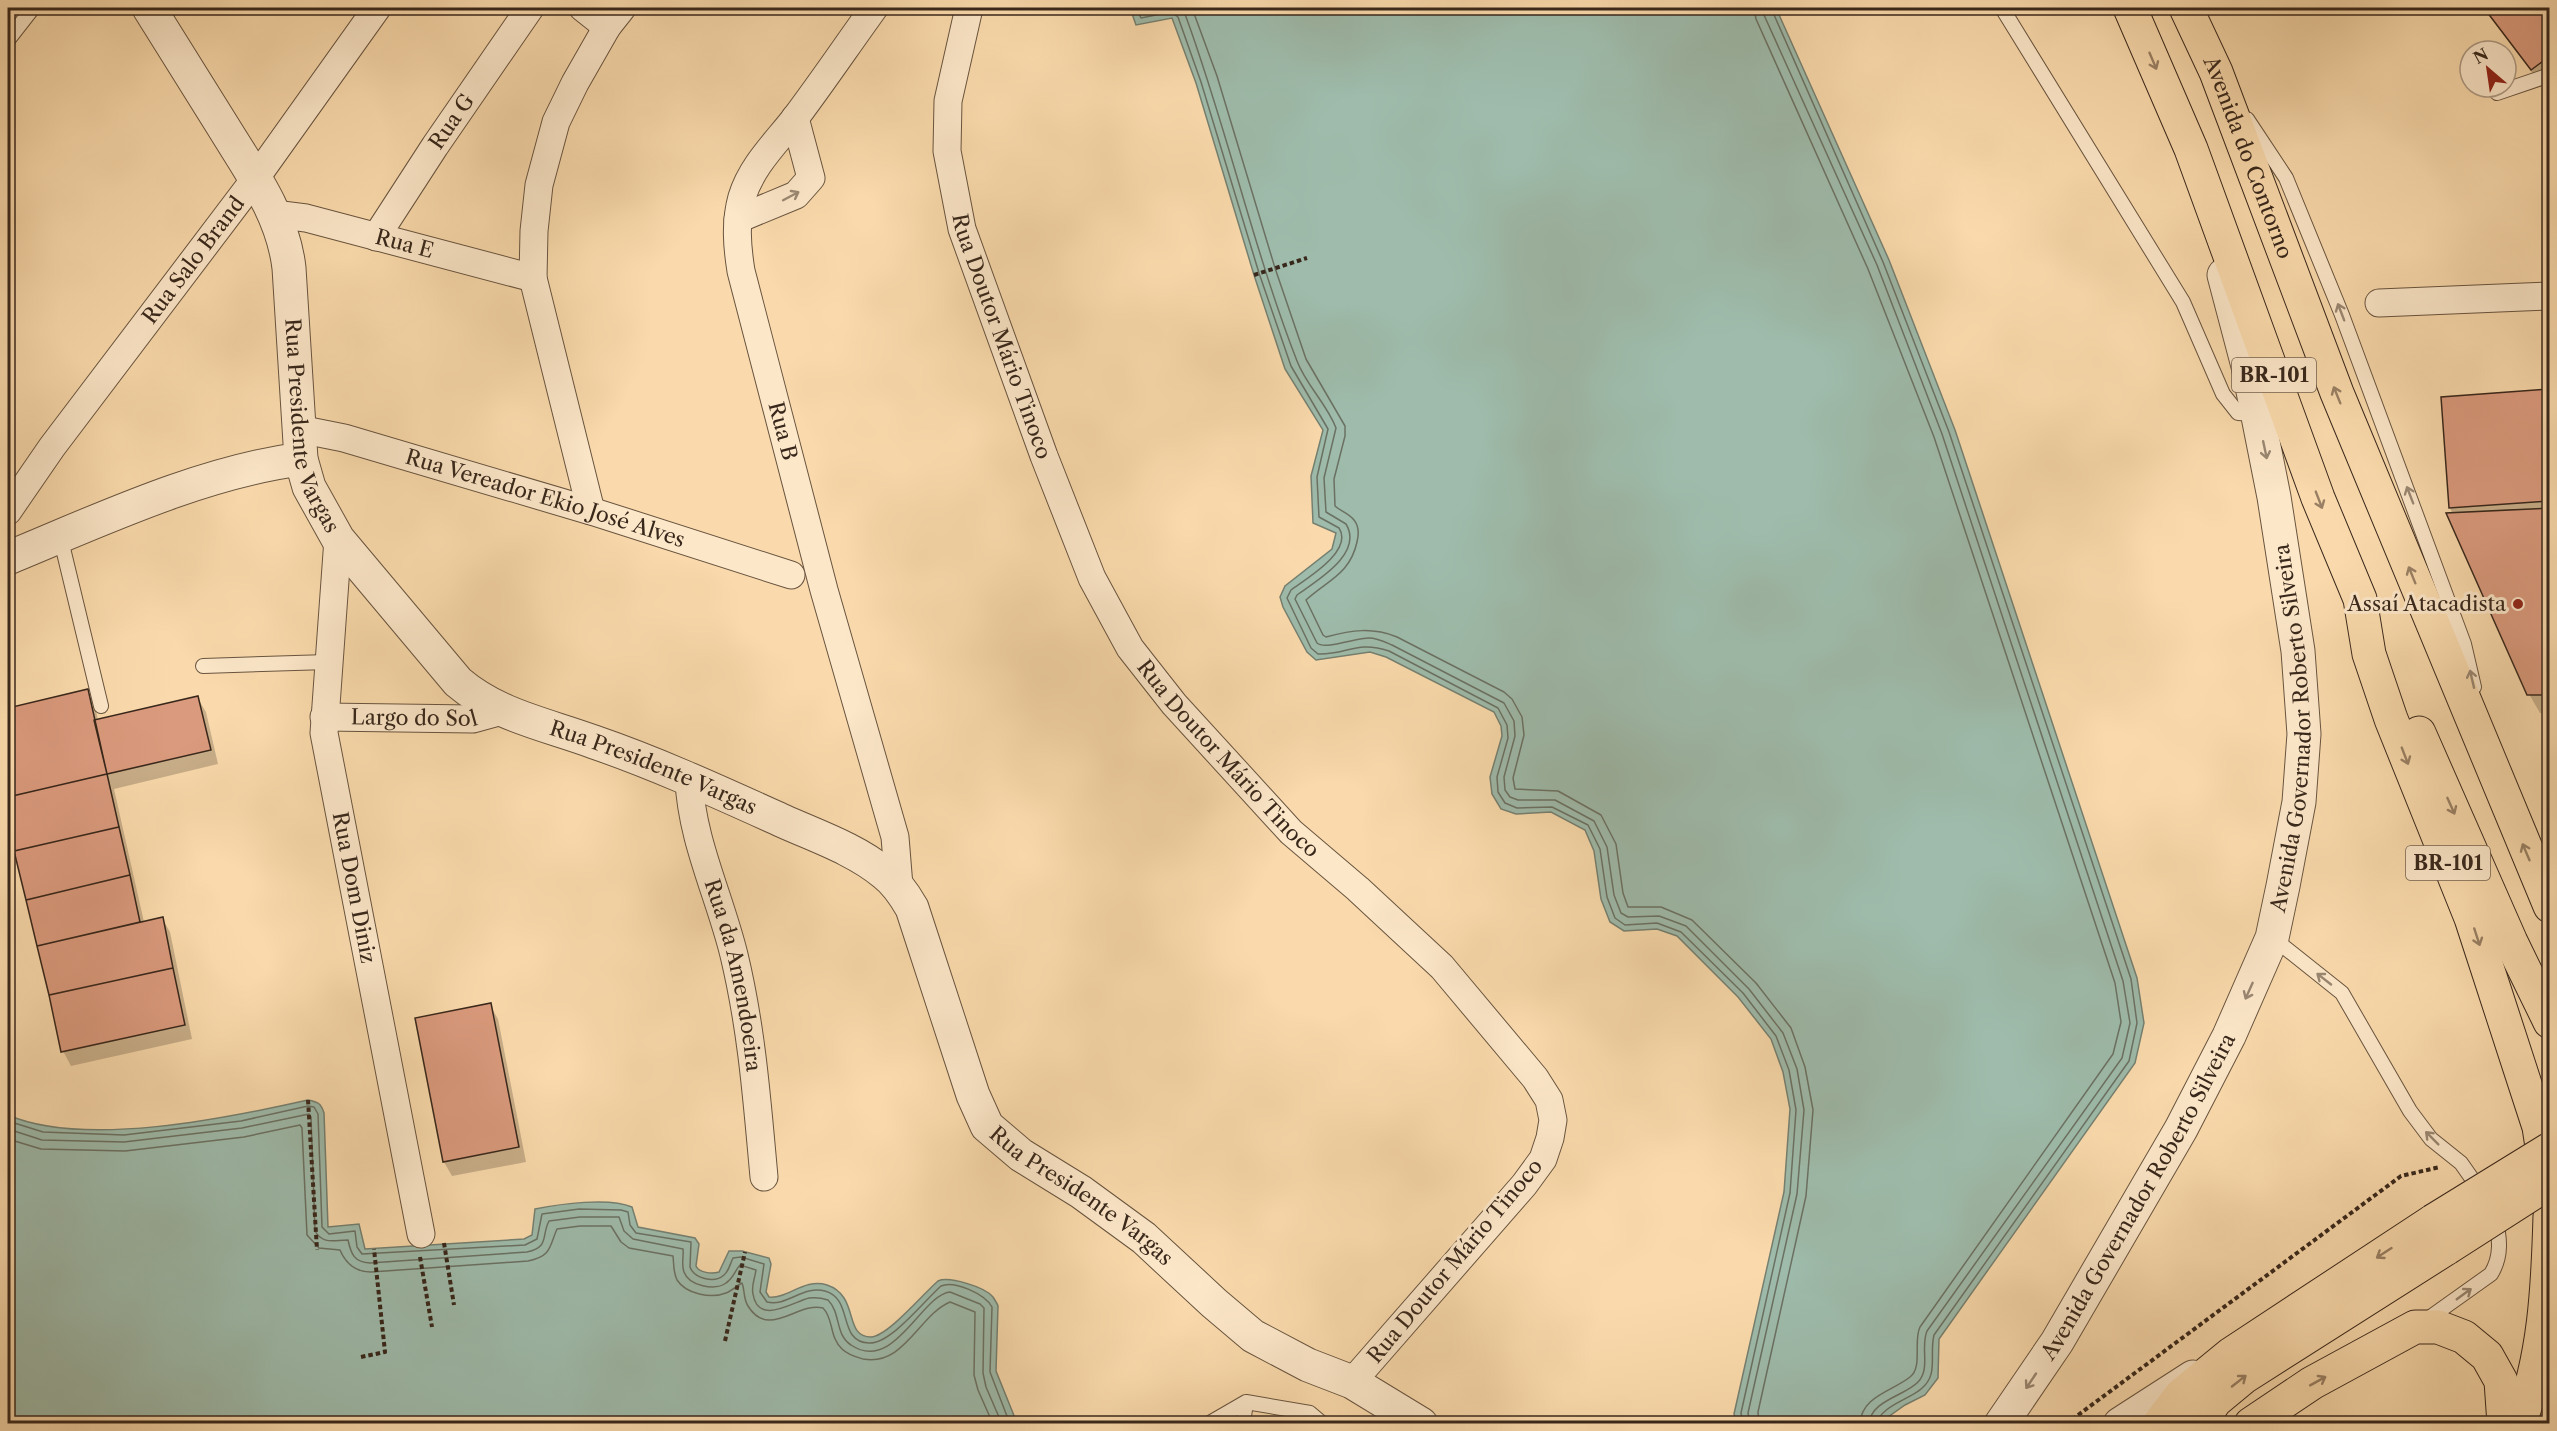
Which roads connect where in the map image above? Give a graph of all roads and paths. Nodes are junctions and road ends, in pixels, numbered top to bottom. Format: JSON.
{"nodes":[{"id":1,"x":33,"y":8,"type":"edge"},
{"id":2,"x":149,"y":8,"type":"edge"},
{"id":3,"x":376,"y":8,"type":"edge"},
{"id":4,"x":530,"y":8,"type":"edge"},
{"id":5,"x":583,"y":8,"type":"edge"},
{"id":6,"x":874,"y":8,"type":"edge"},
{"id":7,"x":969,"y":8,"type":"edge"},
{"id":8,"x":2002,"y":8,"type":"edge"},
{"id":9,"x":2130,"y":8,"type":"edge"},
{"id":10,"x":2186,"y":8,"type":"edge"},
{"id":11,"x":614,"y":17,"type":"edge"},
{"id":12,"x":8,"y":40,"type":"edge"},
{"id":13,"x":2216,"y":72,"type":"junction"},
{"id":14,"x":2550,"y":75,"type":"edge"},
{"id":15,"x":2518,"y":86,"type":"edge"},
{"id":16,"x":795,"y":118,"type":"junction"},
{"id":17,"x":2191,"y":149,"type":"junction"},
{"id":18,"x":255,"y":179,"type":"junction"},
{"id":19,"x":274,"y":214,"type":"junction"},
{"id":20,"x":738,"y":219,"type":"junction"},
{"id":21,"x":376,"y":237,"type":"junction"},
{"id":22,"x":1307,"y":258,"type":"dead end"},
{"id":23,"x":1254,"y":275,"type":"dead end"},
{"id":24,"x":533,"y":278,"type":"junction"},
{"id":25,"x":2550,"y":296,"type":"edge"},
{"id":26,"x":2379,"y":303,"type":"dead end"},
{"id":27,"x":2257,"y":414,"type":"junction"},
{"id":28,"x":300,"y":444,"type":"junction"},
{"id":29,"x":8,"y":511,"type":"edge"},
{"id":30,"x":591,"y":511,"type":"junction"},
{"id":31,"x":60,"y":536,"type":"junction"},
{"id":32,"x":338,"y":539,"type":"junction"},
{"id":33,"x":8,"y":558,"type":"edge"},
{"id":34,"x":791,"y":575,"type":"dead end"},
{"id":35,"x":2360,"y":599,"type":"junction"},
{"id":36,"x":328,"y":662,"type":"junction"},
{"id":37,"x":203,"y":666,"type":"dead end"},
{"id":38,"x":101,"y":706,"type":"dead end"},
{"id":39,"x":502,"y":711,"type":"junction"},
{"id":40,"x":324,"y":717,"type":"junction"},
{"id":41,"x":2495,"y":777,"type":"junction"},
{"id":42,"x":689,"y":779,"type":"junction"},
{"id":43,"x":898,"y":886,"type":"junction"},
{"id":44,"x":2550,"y":906,"type":"edge"},
{"id":45,"x":2272,"y":938,"type":"junction"},
{"id":46,"x":2550,"y":1022,"type":"edge"},
{"id":47,"x":308,"y":1100,"type":"dead end"},
{"id":48,"x":2550,"y":1149,"type":"edge"},
{"id":49,"x":2461,"y":1163,"type":"junction"},
{"id":50,"x":764,"y":1177,"type":"dead end"},
{"id":51,"x":2550,"y":1182,"type":"edge"},
{"id":52,"x":2550,"y":1199,"type":"edge"},
{"id":53,"x":2550,"y":1216,"type":"edge"},
{"id":54,"x":2440,"y":1235,"type":"junction"},
{"id":55,"x":428,"y":1241,"type":"junction"},
{"id":56,"x":374,"y":1249,"type":"dead end"},
{"id":57,"x":317,"y":1250,"type":"dead end"},
{"id":58,"x":745,"y":1252,"type":"dead end"},
{"id":59,"x":454,"y":1305,"type":"dead end"},
{"id":60,"x":432,"y":1327,"type":"dead end"},
{"id":61,"x":2415,"y":1327,"type":"junction"},
{"id":62,"x":725,"y":1341,"type":"dead end"},
{"id":63,"x":2231,"y":1354,"type":"junction"},
{"id":64,"x":361,"y":1357,"type":"dead end"},
{"id":65,"x":1352,"y":1382,"type":"junction"},
{"id":66,"x":1246,"y":1402,"type":"junction"},
{"id":67,"x":1208,"y":1424,"type":"edge"},
{"id":68,"x":1243,"y":1424,"type":"edge"},
{"id":69,"x":1323,"y":1424,"type":"edge"},
{"id":70,"x":1421,"y":1424,"type":"edge"},
{"id":71,"x":2001,"y":1424,"type":"edge"},
{"id":72,"x":2066,"y":1424,"type":"edge"},
{"id":73,"x":2120,"y":1424,"type":"edge"},
{"id":74,"x":2159,"y":1424,"type":"edge"},
{"id":75,"x":2200,"y":1424,"type":"edge"},
{"id":76,"x":2251,"y":1424,"type":"edge"},
{"id":77,"x":2504,"y":1424,"type":"edge"},
{"id":78,"x":2519,"y":1424,"type":"edge"}],
"edges":[{"from":1,"to":12,"type":"lane"},
{"from":2,"to":18,"type":"street","name":"Rua Presidente Vargas"},
{"from":3,"to":18,"type":"street","name":"Rua Salo Brand"},
{"from":4,"to":21,"type":"street","name":"Rua G"},
{"from":5,"to":11,"type":"street"},
{"from":6,"to":16,"type":"street","name":"Rua B"},
{"from":7,"to":65,"type":"street","name":"Rua Doutor Mário Tinoco"},
{"from":8,"to":27,"type":"lane"},
{"from":9,"to":17,"type":"main road","number":"BR-101","one_way":true},
{"from":10,"to":13,"type":"main road","name":"Avenida do Contorno","number":"BR-101"},
{"from":11,"to":24,"type":"street"},
{"from":41,"to":13,"type":"main road","name":"Avenida do Contorno","number":"BR-101","one_way":true},
{"from":41,"to":13,"type":"lane","one_way":true},
{"from":14,"to":15,"type":"lane"},
{"from":16,"to":20,"type":"street","name":"Rua B"},
{"from":20,"to":16,"type":"street","one_way":true},
{"from":17,"to":27,"type":"street","name":"Avenida Governador Roberto Silveira"},
{"from":17,"to":35,"type":"main road","number":"BR-101","one_way":true},
{"from":18,"to":19,"type":"street","name":"Rua Presidente Vargas"},
{"from":18,"to":29,"type":"street","name":"Rua Salo Brand"},
{"from":19,"to":21,"type":"street","name":"Rua E"},
{"from":19,"to":28,"type":"street","name":"Rua Presidente Vargas"},
{"from":20,"to":43,"type":"street","name":"Rua B"},
{"from":21,"to":24,"type":"street","name":"Rua E"},
{"from":22,"to":23,"type":"path"},
{"from":24,"to":30,"type":"street"},
{"from":25,"to":26,"type":"street"},
{"from":27,"to":45,"type":"street","name":"Avenida Governador Roberto Silveira","one_way":true},
{"from":28,"to":30,"type":"street","name":"Rua Vereador Ekio José Alves"},
{"from":28,"to":31,"type":"street"},
{"from":28,"to":32,"type":"street","name":"Rua Presidente Vargas"},
{"from":30,"to":34,"type":"street","name":"Rua Vereador Ekio José Alves"},
{"from":31,"to":33,"type":"street"},
{"from":31,"to":38,"type":"lane"},
{"from":32,"to":36,"type":"street","name":"Rua Dom Diniz"},
{"from":32,"to":39,"type":"street","name":"Rua Presidente Vargas"},
{"from":35,"to":46,"type":"main road","one_way":true},
{"from":35,"to":52,"type":"main road","number":"BR-101","one_way":true},
{"from":36,"to":37,"type":"lane"},
{"from":36,"to":40,"type":"street","name":"Rua Dom Diniz"},
{"from":39,"to":40,"type":"street","name":"Largo do Sol"},
{"from":39,"to":42,"type":"street","name":"Rua Presidente Vargas"},
{"from":40,"to":55,"type":"street","name":"Rua Dom Diniz"},
{"from":44,"to":41,"type":"main road","number":"BR-101","one_way":true},
{"from":42,"to":43,"type":"street","name":"Rua Presidente Vargas"},
{"from":42,"to":50,"type":"street","name":"Rua da Amendoeira"},
{"from":43,"to":65,"type":"street","name":"Rua Presidente Vargas"},
{"from":49,"to":45,"type":"lane","one_way":true},
{"from":45,"to":71,"type":"street","name":"Avenida Governador Roberto Silveira","one_way":true},
{"from":47,"to":57,"type":"path"},
{"from":48,"to":54,"type":"main road","bridge":true},
{"from":61,"to":49,"type":"lane","one_way":true},
{"from":49,"to":72,"type":"path"},
{"from":51,"to":54,"type":"main road","bridge":true},
{"from":53,"to":78,"type":"main road"},
{"from":54,"to":63,"type":"main road","one_way":true},
{"from":75,"to":54,"type":"main road","one_way":true},
{"from":55,"to":59,"type":"path"},
{"from":55,"to":60,"type":"path"},
{"from":56,"to":64,"type":"path"},
{"from":58,"to":62,"type":"path"},
{"from":76,"to":61,"type":"main road","one_way":true},
{"from":61,"to":77,"type":"main road"},
{"from":63,"to":73,"type":"street"},
{"from":63,"to":74,"type":"main road"},
{"from":65,"to":70,"type":"street","name":"Rua Presidente Vargas"},
{"from":66,"to":67,"type":"lane"},
{"from":66,"to":68,"type":"lane"},
{"from":66,"to":69,"type":"lane"}]}
